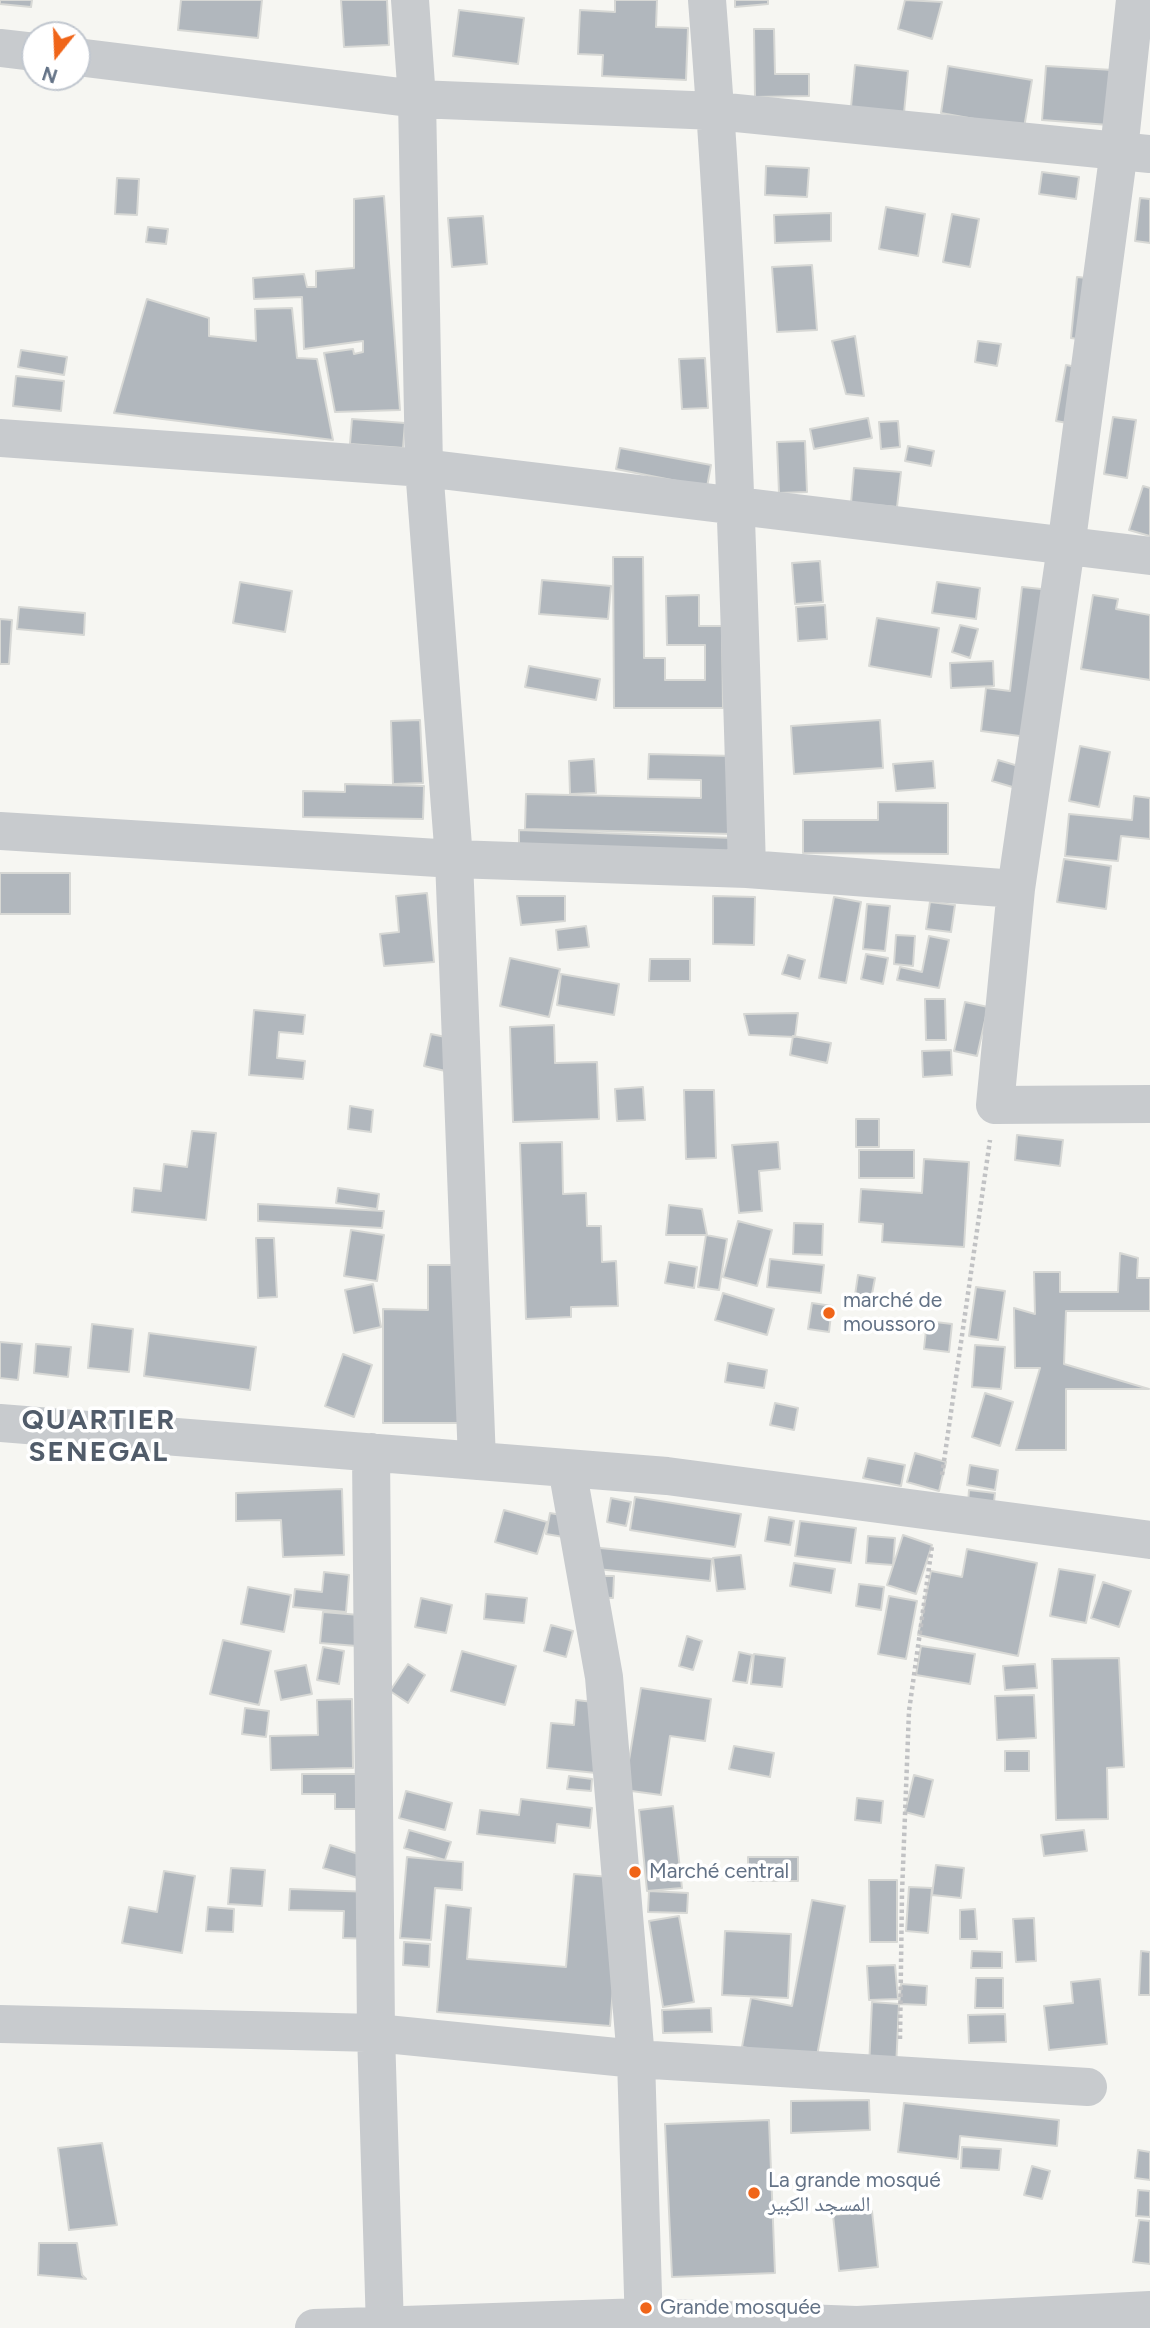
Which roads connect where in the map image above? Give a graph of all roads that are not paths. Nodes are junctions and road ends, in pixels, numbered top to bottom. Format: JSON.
{"nodes":[{"id":1,"x":410,"y":0,"type":"edge"},
{"id":2,"x":707,"y":0,"type":"edge"},
{"id":3,"x":1135,"y":0,"type":"edge"},
{"id":4,"x":0,"y":48,"type":"edge"},
{"id":5,"x":21,"y":50,"type":"edge"},
{"id":6,"x":91,"y":59,"type":"edge"},
{"id":7,"x":417,"y":99,"type":"junction"},
{"id":8,"x":716,"y":111,"type":"junction"},
{"id":9,"x":1134,"y":152,"type":"edge"},
{"id":10,"x":0,"y":439,"type":"edge"},
{"id":11,"x":424,"y":468,"type":"junction"},
{"id":12,"x":737,"y":508,"type":"junction"},
{"id":13,"x":1066,"y":547,"type":"junction"},
{"id":14,"x":1150,"y":556,"type":"edge"},
{"id":15,"x":0,"y":831,"type":"edge"},
{"id":16,"x":454,"y":859,"type":"junction"},
{"id":17,"x":747,"y":869,"type":"junction"},
{"id":18,"x":1016,"y":889,"type":"junction"},
{"id":19,"x":1150,"y":1104,"type":"edge"},
{"id":20,"x":0,"y":1423,"type":"edge"},
{"id":21,"x":370,"y":1452,"type":"junction"},
{"id":22,"x":477,"y":1461,"type":"junction"},
{"id":23,"x":567,"y":1468,"type":"junction"},
{"id":24,"x":1150,"y":1540,"type":"edge"},
{"id":25,"x":0,"y":2024,"type":"edge"},
{"id":26,"x":376,"y":2033,"type":"junction"},
{"id":27,"x":636,"y":2059,"type":"junction"},
{"id":28,"x":1088,"y":2087,"type":"dead end"},
{"id":29,"x":1150,"y":2310,"type":"edge"},
{"id":30,"x":1095,"y":2321,"type":"edge"},
{"id":31,"x":643,"y":2322,"type":"edge"},
{"id":32,"x":385,"y":2327,"type":"edge"},
{"id":33,"x":314,"y":2328,"type":"edge"}],
"edges":[{"from":1,"to":7,"type":"street"},
{"from":2,"to":8,"type":"street"},
{"from":3,"to":9,"type":"street"},
{"from":4,"to":5,"type":"street"},
{"from":6,"to":7,"type":"street"},
{"from":7,"to":8,"type":"street"},
{"from":7,"to":11,"type":"street"},
{"from":8,"to":9,"type":"street"},
{"from":8,"to":12,"type":"street"},
{"from":9,"to":13,"type":"street"},
{"from":10,"to":11,"type":"street"},
{"from":11,"to":12,"type":"street"},
{"from":11,"to":16,"type":"street"},
{"from":12,"to":13,"type":"street"},
{"from":12,"to":17,"type":"street"},
{"from":13,"to":14,"type":"street"},
{"from":13,"to":18,"type":"street"},
{"from":15,"to":16,"type":"street"},
{"from":16,"to":17,"type":"street"},
{"from":16,"to":22,"type":"street"},
{"from":17,"to":18,"type":"street"},
{"from":18,"to":19,"type":"street"},
{"from":20,"to":21,"type":"street"},
{"from":21,"to":22,"type":"street"},
{"from":21,"to":26,"type":"street"},
{"from":22,"to":23,"type":"street"},
{"from":23,"to":24,"type":"street"},
{"from":23,"to":27,"type":"street"},
{"from":25,"to":26,"type":"street"},
{"from":26,"to":27,"type":"street"},
{"from":26,"to":32,"type":"street"},
{"from":27,"to":28,"type":"street"},
{"from":27,"to":31,"type":"street"},
{"from":29,"to":30,"type":"street"},
{"from":30,"to":31,"type":"street"},
{"from":31,"to":32,"type":"street"},
{"from":32,"to":33,"type":"street"}]}
